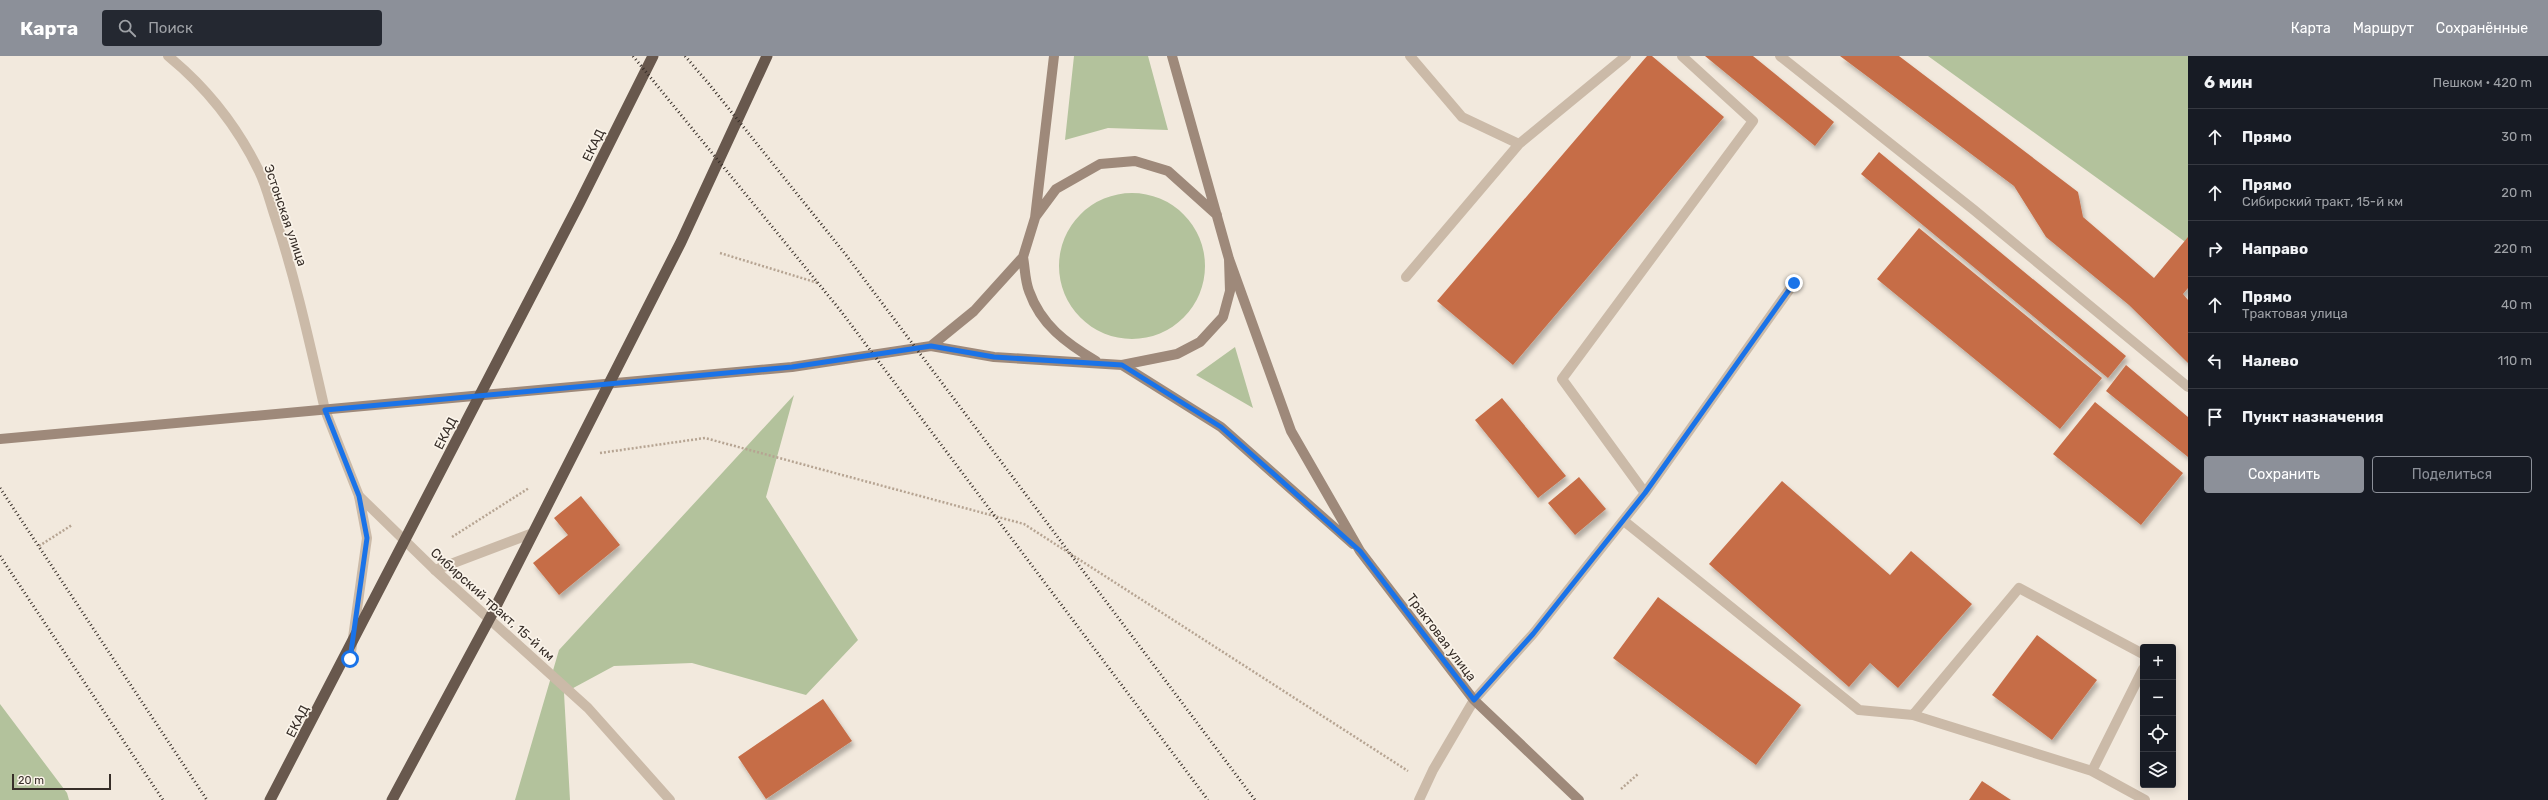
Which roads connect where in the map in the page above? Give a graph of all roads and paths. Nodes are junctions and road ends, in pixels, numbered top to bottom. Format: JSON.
{"nodes":[{"id":1,"x":168,"y":56,"type":"edge"},
{"id":2,"x":653,"y":56,"type":"edge"},
{"id":3,"x":767,"y":56,"type":"edge"},
{"id":4,"x":1054,"y":56,"type":"edge"},
{"id":5,"x":1172,"y":56,"type":"edge"},
{"id":6,"x":1410,"y":56,"type":"edge"},
{"id":7,"x":1626,"y":56,"type":"edge"},
{"id":8,"x":1682,"y":56,"type":"edge"},
{"id":9,"x":1780,"y":56,"type":"edge"},
{"id":10,"x":1519,"y":144,"type":"junction"},
{"id":11,"x":1217,"y":215,"type":"junction"},
{"id":12,"x":1035,"y":218,"type":"junction"},
{"id":13,"x":720,"y":253,"type":"dead end"},
{"id":14,"x":1023,"y":257,"type":"junction"},
{"id":15,"x":1229,"y":259,"type":"junction"},
{"id":16,"x":1406,"y":277,"type":"dead end"},
{"id":17,"x":818,"y":283,"type":"dead end"},
{"id":18,"x":1794,"y":283,"type":"dead end"},
{"id":19,"x":931,"y":346,"type":"junction"},
{"id":20,"x":1099,"y":362,"type":"junction"},
{"id":21,"x":1122,"y":365,"type":"junction"},
{"id":22,"x":2188,"y":387,"type":"edge"},
{"id":23,"x":325,"y":410,"type":"junction"},
{"id":24,"x":0,"y":439,"type":"edge"},
{"id":25,"x":596,"y":454,"type":"dead end"},
{"id":26,"x":534,"y":485,"type":"dead end"},
{"id":27,"x":1645,"y":493,"type":"junction"},
{"id":28,"x":359,"y":496,"type":"junction"},
{"id":29,"x":1624,"y":520,"type":"junction"},
{"id":30,"x":72,"y":525,"type":"dead end"},
{"id":31,"x":533,"y":533,"type":"dead end"},
{"id":32,"x":39,"y":546,"type":"dead end"},
{"id":33,"x":1360,"y":551,"type":"junction"},
{"id":34,"x":422,"y":557,"type":"junction"},
{"id":35,"x":435,"y":570,"type":"junction"},
{"id":36,"x":2140,"y":652,"type":"edge"},
{"id":37,"x":350,"y":659,"type":"dead end"},
{"id":38,"x":2140,"y":675,"type":"edge"},
{"id":39,"x":1474,"y":700,"type":"junction"},
{"id":40,"x":1913,"y":715,"type":"junction"},
{"id":41,"x":2092,"y":771,"type":"junction"},
{"id":42,"x":1638,"y":774,"type":"dead end"},
{"id":43,"x":1427,"y":783,"type":"junction"},
{"id":44,"x":1620,"y":790,"type":"dead end"},
{"id":45,"x":270,"y":800,"type":"edge"},
{"id":46,"x":392,"y":800,"type":"edge"},
{"id":47,"x":670,"y":800,"type":"edge"},
{"id":48,"x":1419,"y":800,"type":"edge"},
{"id":49,"x":1579,"y":800,"type":"edge"},
{"id":50,"x":2145,"y":800,"type":"edge"}],
"edges":[{"from":1,"to":23,"type":"street","name":"Эстонская улица"},
{"from":2,"to":45,"type":"highway","name":"ЕКАД"},
{"from":3,"to":46,"type":"highway"},
{"from":4,"to":12,"type":"main road"},
{"from":5,"to":11,"type":"main road"},
{"from":6,"to":10,"type":"street"},
{"from":7,"to":10,"type":"street"},
{"from":8,"to":27,"type":"street"},
{"from":9,"to":22,"type":"street"},
{"from":10,"to":16,"type":"street"},
{"from":11,"to":12,"type":"main road"},
{"from":11,"to":15,"type":"main road"},
{"from":12,"to":14,"type":"main road"},
{"from":13,"to":17,"type":"path"},
{"from":14,"to":19,"type":"main road"},
{"from":14,"to":20,"type":"main road"},
{"from":15,"to":21,"type":"main road"},
{"from":15,"to":33,"type":"main road"},
{"from":18,"to":27,"type":"street"},
{"from":19,"to":20,"type":"main road"},
{"from":19,"to":23,"type":"main road"},
{"from":20,"to":21,"type":"main road"},
{"from":21,"to":33,"type":"main road"},
{"from":23,"to":24,"type":"main road"},
{"from":23,"to":28,"type":"street","name":"Сибирский тракт, 15-й км"},
{"from":25,"to":43,"type":"path"},
{"from":26,"to":34,"type":"path"},
{"from":27,"to":29,"type":"street"},
{"from":28,"to":34,"type":"street","name":"Сибирский тракт, 15-й км"},
{"from":28,"to":37,"type":"street"},
{"from":29,"to":39,"type":"street"},
{"from":29,"to":40,"type":"street"},
{"from":30,"to":32,"type":"path"},
{"from":31,"to":35,"type":"street"},
{"from":33,"to":39,"type":"main road","name":"Трактовая улица"},
{"from":34,"to":35,"type":"street","name":"Сибирский тракт, 15-й км"},
{"from":35,"to":47,"type":"street","name":"Сибирский тракт, 15-й км"},
{"from":36,"to":40,"type":"street"},
{"from":38,"to":41,"type":"street"},
{"from":39,"to":43,"type":"street"},
{"from":39,"to":49,"type":"main road","name":"Трактовая улица"},
{"from":40,"to":41,"type":"street"},
{"from":41,"to":50,"type":"street"},
{"from":42,"to":44,"type":"path"},
{"from":43,"to":48,"type":"street"}]}
